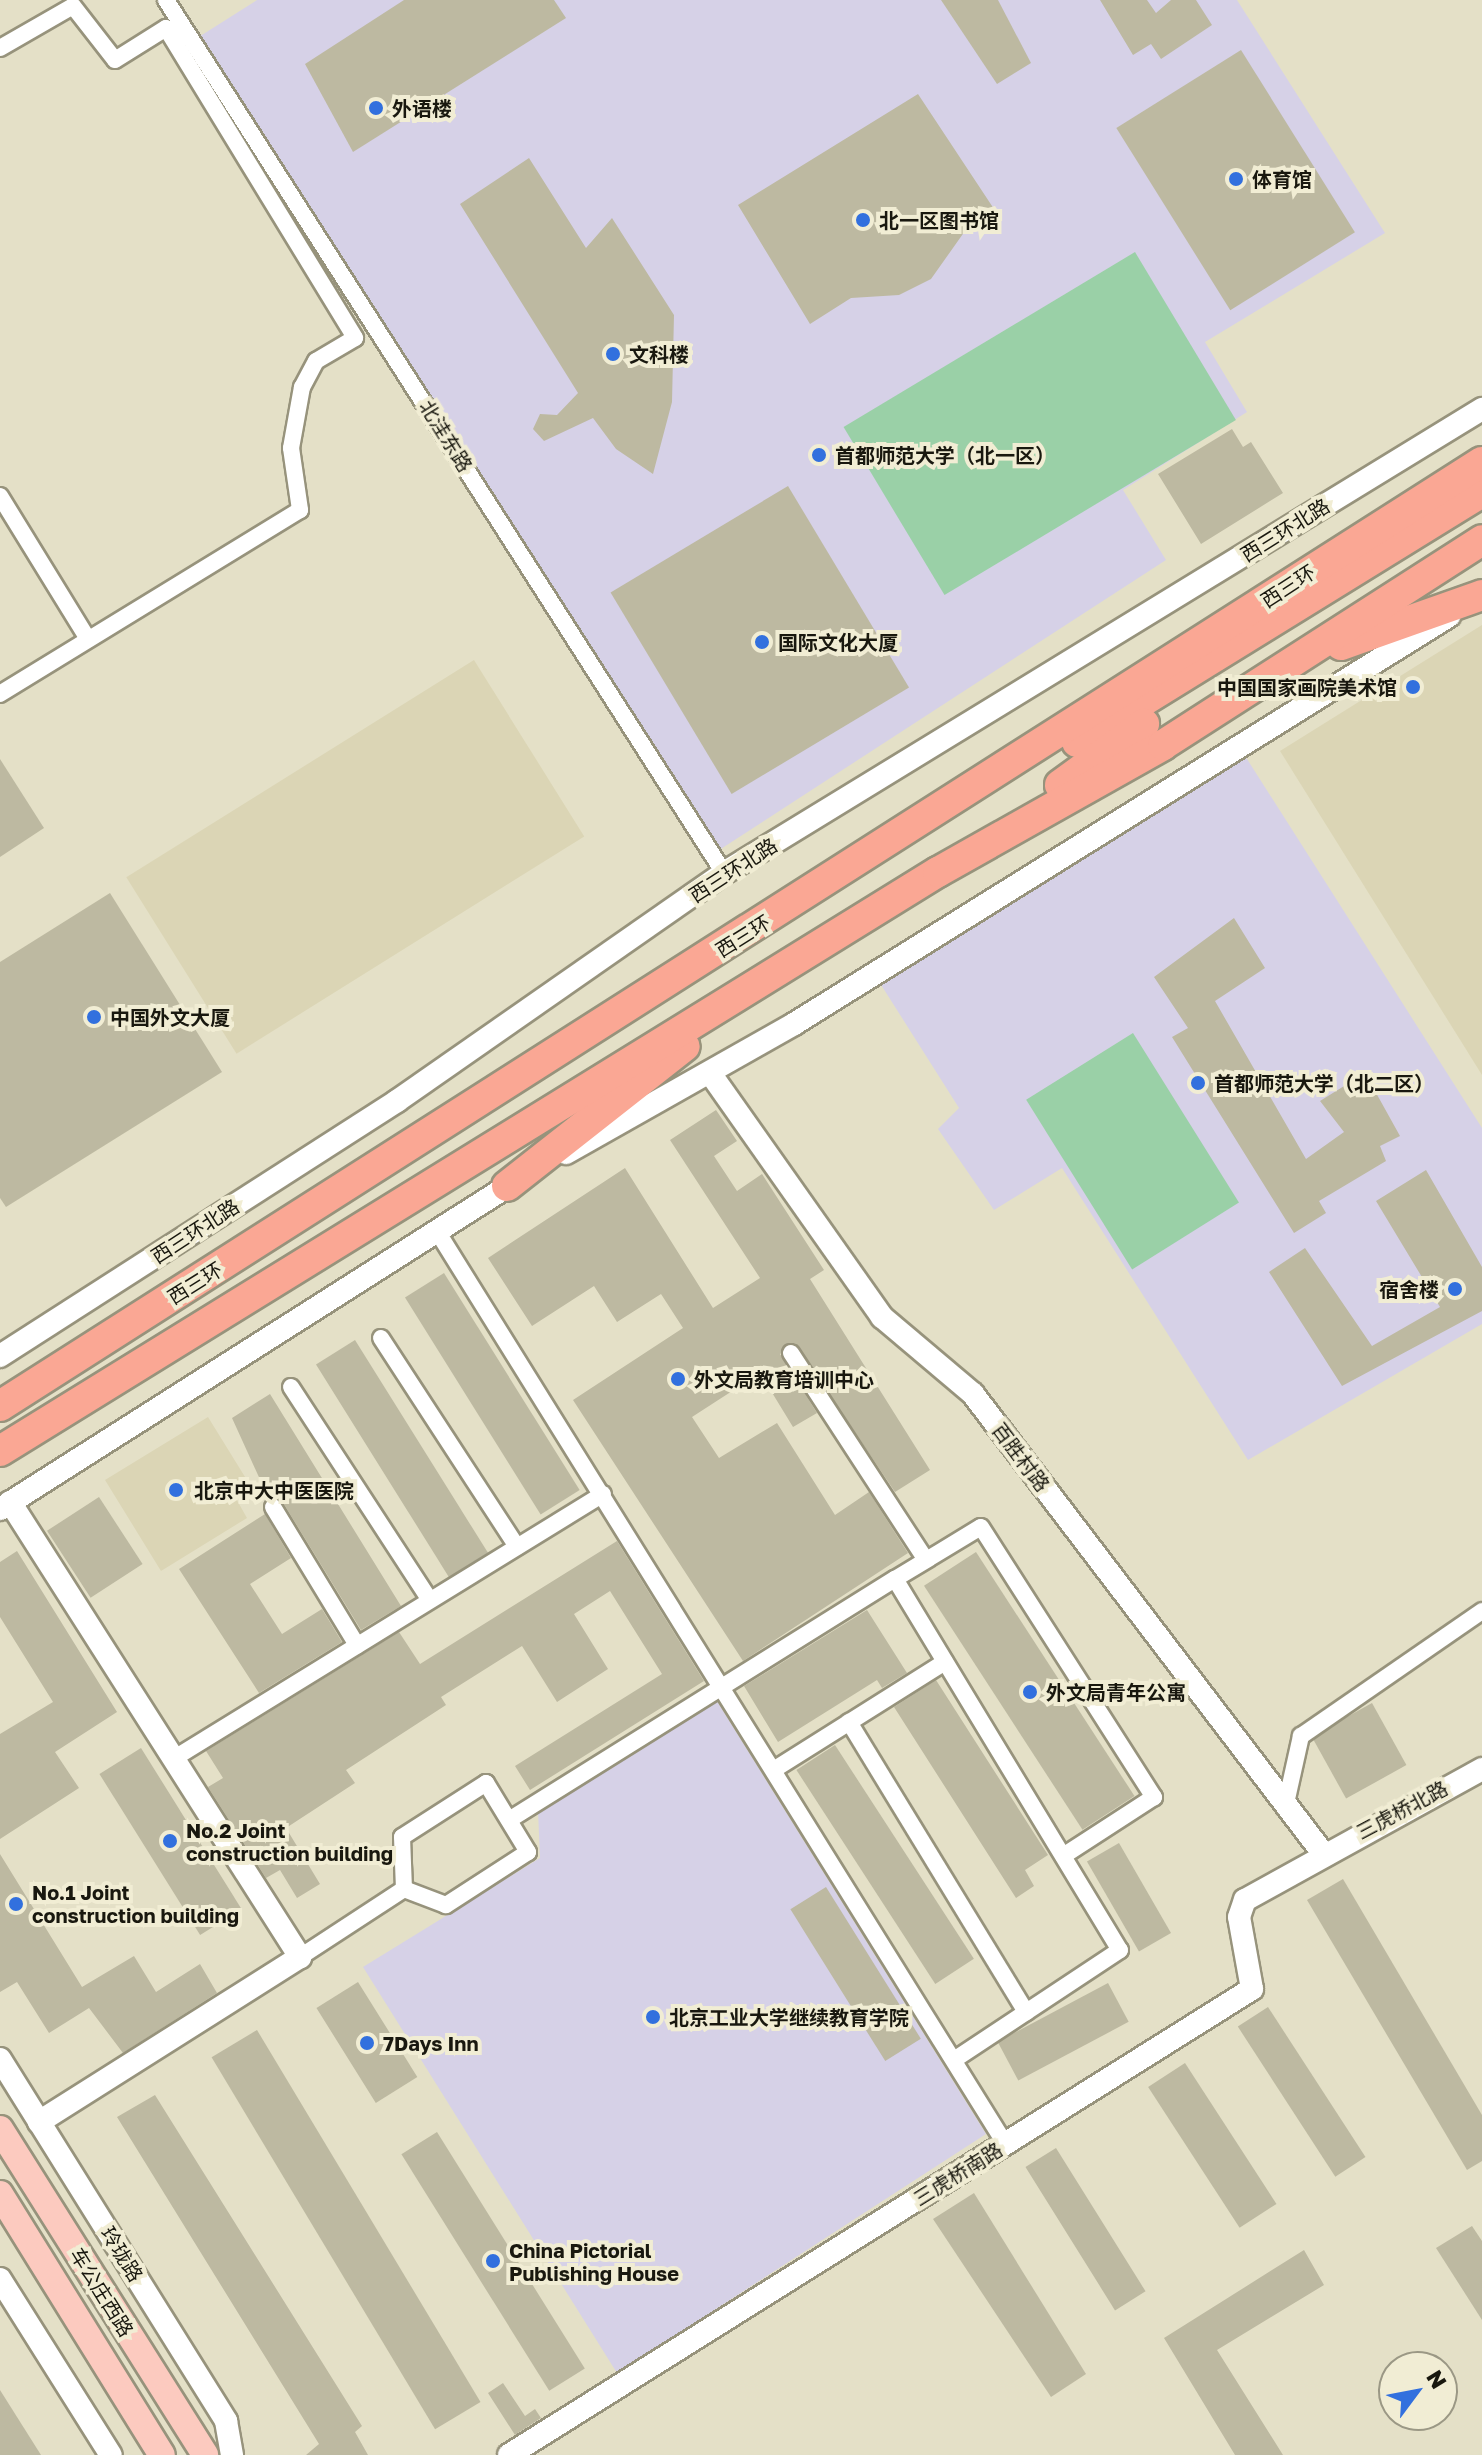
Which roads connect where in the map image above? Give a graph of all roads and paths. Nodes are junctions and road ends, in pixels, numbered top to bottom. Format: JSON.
{"nodes":[{"id":1,"x":166,"y":0,"type":"edge"},
{"id":2,"x":0,"y":48,"type":"edge"},
{"id":3,"x":1482,"y":409,"type":"edge"},
{"id":4,"x":1482,"y":462,"type":"edge"},
{"id":5,"x":1482,"y":492,"type":"edge"},
{"id":6,"x":0,"y":496,"type":"edge"},
{"id":7,"x":1482,"y":513,"type":"edge"},
{"id":8,"x":1482,"y":540,"type":"edge"},
{"id":9,"x":1482,"y":595,"type":"edge"},
{"id":10,"x":88,"y":639,"type":"junction"},
{"id":11,"x":1290,"y":664,"type":"junction"},
{"id":12,"x":0,"y":694,"type":"edge"},
{"id":13,"x":1144,"y":715,"type":"junction"},
{"id":14,"x":910,"y":831,"type":"junction"},
{"id":15,"x":938,"y":872,"type":"junction"},
{"id":16,"x":724,"y":873,"type":"junction"},
{"id":17,"x":796,"y":960,"type":"junction"},
{"id":18,"x":710,"y":1073,"type":"junction"},
{"id":19,"x":507,"y":1186,"type":"junction"},
{"id":20,"x":437,"y":1231,"type":"junction"},
{"id":21,"x":381,"y":1338,"type":"dead end"},
{"id":22,"x":791,"y":1353,"type":"dead end"},
{"id":23,"x":0,"y":1356,"type":"edge"},
{"id":24,"x":291,"y":1387,"type":"dead end"},
{"id":25,"x":0,"y":1406,"type":"edge"},
{"id":26,"x":0,"y":1451,"type":"edge"},
{"id":27,"x":603,"y":1494,"type":"junction"},
{"id":28,"x":5,"y":1506,"type":"edge"},
{"id":29,"x":273,"y":1507,"type":"dead end"},
{"id":30,"x":517,"y":1547,"type":"junction"},
{"id":31,"x":926,"y":1560,"type":"junction"},
{"id":32,"x":895,"y":1579,"type":"junction"},
{"id":33,"x":430,"y":1600,"type":"junction"},
{"id":34,"x":1482,"y":1611,"type":"edge"},
{"id":35,"x":357,"y":1645,"type":"junction"},
{"id":36,"x":945,"y":1662,"type":"junction"},
{"id":37,"x":722,"y":1683,"type":"junction"},
{"id":38,"x":849,"y":1722,"type":"junction"},
{"id":39,"x":173,"y":1759,"type":"junction"},
{"id":40,"x":775,"y":1769,"type":"junction"},
{"id":41,"x":1482,"y":1769,"type":"edge"},
{"id":42,"x":1285,"y":1808,"type":"junction"},
{"id":43,"x":509,"y":1820,"type":"junction"},
{"id":44,"x":1322,"y":1852,"type":"junction"},
{"id":45,"x":1063,"y":1856,"type":"junction"},
{"id":46,"x":404,"y":1889,"type":"junction"},
{"id":47,"x":300,"y":1957,"type":"junction"},
{"id":48,"x":1026,"y":2012,"type":"junction"},
{"id":49,"x":0,"y":2059,"type":"edge"},
{"id":50,"x":954,"y":2060,"type":"junction"},
{"id":51,"x":39,"y":2122,"type":"junction"},
{"id":52,"x":0,"y":2129,"type":"edge"},
{"id":53,"x":1006,"y":2145,"type":"junction"},
{"id":54,"x":0,"y":2194,"type":"edge"},
{"id":55,"x":0,"y":2279,"type":"edge"},
{"id":56,"x":226,"y":2421,"type":"junction"},
{"id":57,"x":111,"y":2455,"type":"edge"},
{"id":58,"x":162,"y":2455,"type":"edge"},
{"id":59,"x":205,"y":2455,"type":"edge"},
{"id":60,"x":232,"y":2455,"type":"edge"},
{"id":61,"x":249,"y":2455,"type":"edge"},
{"id":62,"x":509,"y":2455,"type":"edge"}],
"edges":[{"from":1,"to":16,"type":"street","name":"北洼东路"},
{"from":2,"to":10,"type":"street"},
{"from":3,"to":16,"type":"street","name":"西三环北路"},
{"from":4,"to":14,"type":"highway","name":"西三环"},
{"from":5,"to":13,"type":"highway"},
{"from":6,"to":10,"type":"street"},
{"from":7,"to":13,"type":"highway"},
{"from":8,"to":11,"type":"highway","name":"西三环"},
{"from":9,"to":11,"type":"highway"},
{"from":9,"to":18,"type":"street"},
{"from":10,"to":12,"type":"street"},
{"from":11,"to":15,"type":"highway","name":"西三环"},
{"from":13,"to":14,"type":"highway"},
{"from":13,"to":15,"type":"highway"},
{"from":14,"to":25,"type":"highway","name":"西三环"},
{"from":15,"to":17,"type":"highway","name":"西三环"},
{"from":16,"to":23,"type":"street","name":"西三环北路"},
{"from":17,"to":19,"type":"highway"},
{"from":17,"to":26,"type":"highway","name":"西三环"},
{"from":18,"to":19,"type":"street"},
{"from":18,"to":42,"type":"street","name":"百胜村路"},
{"from":19,"to":20,"type":"street"},
{"from":20,"to":27,"type":"street"},
{"from":20,"to":28,"type":"street"},
{"from":21,"to":30,"type":"street"},
{"from":22,"to":31,"type":"street"},
{"from":24,"to":33,"type":"street"},
{"from":27,"to":30,"type":"street"},
{"from":27,"to":37,"type":"street"},
{"from":28,"to":39,"type":"street"},
{"from":29,"to":35,"type":"street"},
{"from":30,"to":33,"type":"street"},
{"from":31,"to":32,"type":"street"},
{"from":31,"to":45,"type":"street"},
{"from":32,"to":36,"type":"street"},
{"from":32,"to":37,"type":"street"},
{"from":33,"to":35,"type":"street"},
{"from":34,"to":42,"type":"street"},
{"from":35,"to":39,"type":"street"},
{"from":36,"to":38,"type":"street"},
{"from":36,"to":45,"type":"street"},
{"from":37,"to":40,"type":"street"},
{"from":37,"to":43,"type":"street"},
{"from":38,"to":40,"type":"street"},
{"from":38,"to":48,"type":"street"},
{"from":39,"to":47,"type":"street"},
{"from":40,"to":50,"type":"street"},
{"from":41,"to":44,"type":"street","name":"三虎桥北路"},
{"from":42,"to":44,"type":"street","name":"百胜村路"},
{"from":43,"to":46,"type":"street"},
{"from":43,"to":46,"type":"street"},
{"from":44,"to":53,"type":"street","name":"三虎桥南路"},
{"from":45,"to":48,"type":"street"},
{"from":46,"to":47,"type":"street"},
{"from":47,"to":51,"type":"street"},
{"from":48,"to":50,"type":"street"},
{"from":49,"to":51,"type":"street","name":"玲珑路"},
{"from":50,"to":53,"type":"street"},
{"from":51,"to":56,"type":"street","name":"玲珑路"},
{"from":52,"to":59,"type":"main road","name":"车公庄西路"},
{"from":53,"to":62,"type":"street","name":"三虎桥南路"},
{"from":54,"to":58,"type":"main road","name":"车公庄西路"},
{"from":55,"to":57,"type":"street"},
{"from":56,"to":60,"type":"street","name":"玲珑路"},
{"from":56,"to":61,"type":"street"}]}
